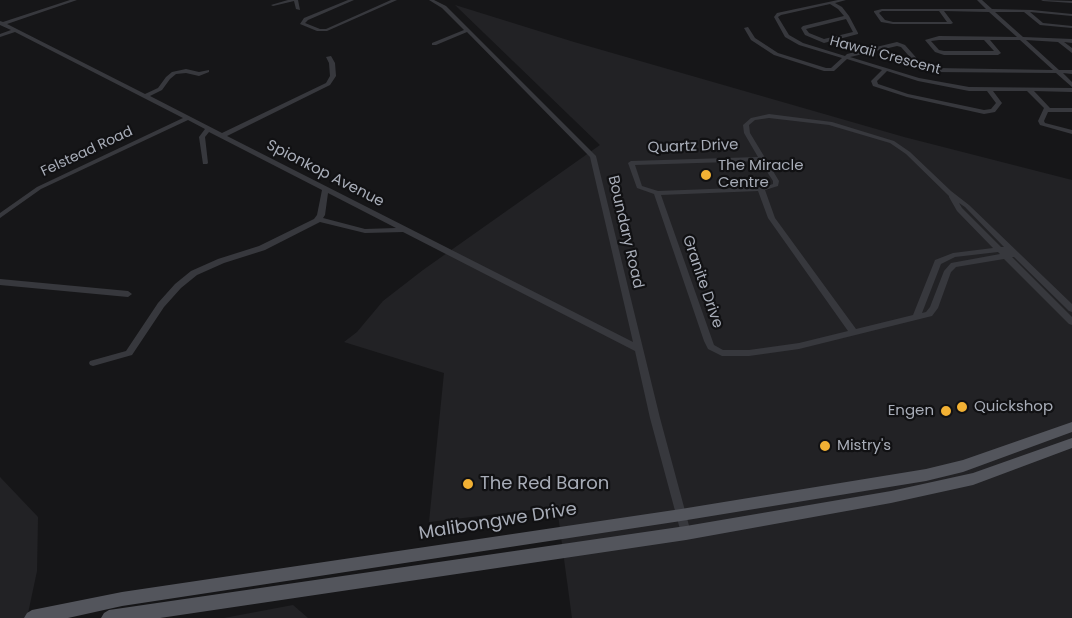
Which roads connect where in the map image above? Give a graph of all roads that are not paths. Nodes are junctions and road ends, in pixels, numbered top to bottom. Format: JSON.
{"nodes":[{"id":1,"x":75,"y":0,"type":"edge"},
{"id":2,"x":294,"y":0,"type":"edge"},
{"id":3,"x":352,"y":0,"type":"edge"},
{"id":4,"x":395,"y":0,"type":"edge"},
{"id":5,"x":431,"y":0,"type":"edge"},
{"id":6,"x":844,"y":0,"type":"edge"},
{"id":7,"x":979,"y":0,"type":"edge"},
{"id":8,"x":1043,"y":0,"type":"edge"},
{"id":9,"x":1068,"y":1,"type":"edge"},
{"id":10,"x":273,"y":3,"type":"edge"},
{"id":11,"x":831,"y":3,"type":"junction"},
{"id":12,"x":298,"y":9,"type":"dead end"},
{"id":13,"x":940,"y":10,"type":"junction"},
{"id":14,"x":990,"y":11,"type":"junction"},
{"id":15,"x":1025,"y":11,"type":"junction"},
{"id":16,"x":273,"y":14,"type":"dead end"},
{"id":17,"x":1072,"y":15,"type":"edge"},
{"id":18,"x":847,"y":17,"type":"junction"},
{"id":19,"x":1,"y":23,"type":"edge"},
{"id":20,"x":1072,"y":27,"type":"edge"},
{"id":21,"x":746,"y":28,"type":"dead end"},
{"id":22,"x":15,"y":30,"type":"junction"},
{"id":23,"x":468,"y":30,"type":"junction"},
{"id":24,"x":0,"y":36,"type":"edge"},
{"id":25,"x":986,"y":39,"type":"junction"},
{"id":26,"x":1021,"y":39,"type":"junction"},
{"id":27,"x":1059,"y":40,"type":"junction"},
{"id":28,"x":1072,"y":41,"type":"edge"},
{"id":29,"x":435,"y":44,"type":"dead end"},
{"id":30,"x":1072,"y":51,"type":"edge"},
{"id":31,"x":329,"y":57,"type":"dead end"},
{"id":32,"x":846,"y":58,"type":"junction"},
{"id":33,"x":885,"y":70,"type":"junction"},
{"id":34,"x":207,"y":71,"type":"dead end"},
{"id":35,"x":1057,"y":72,"type":"junction"},
{"id":36,"x":1072,"y":72,"type":"edge"},
{"id":37,"x":1072,"y":85,"type":"edge"},
{"id":38,"x":989,"y":90,"type":"junction"},
{"id":39,"x":1029,"y":90,"type":"junction"},
{"id":40,"x":1072,"y":90,"type":"edge"},
{"id":41,"x":146,"y":96,"type":"junction"},
{"id":42,"x":1047,"y":110,"type":"junction"},
{"id":43,"x":1072,"y":110,"type":"edge"},
{"id":44,"x":188,"y":118,"type":"junction"},
{"id":45,"x":208,"y":129,"type":"junction"},
{"id":46,"x":1072,"y":132,"type":"edge"},
{"id":47,"x":221,"y":136,"type":"junction"},
{"id":48,"x":762,"y":159,"type":"junction"},
{"id":49,"x":205,"y":163,"type":"dead end"},
{"id":50,"x":761,"y":189,"type":"junction"},
{"id":51,"x":325,"y":190,"type":"junction"},
{"id":52,"x":949,"y":192,"type":"junction"},
{"id":53,"x":657,"y":193,"type":"junction"},
{"id":54,"x":0,"y":216,"type":"edge"},
{"id":55,"x":319,"y":219,"type":"junction"},
{"id":56,"x":403,"y":229,"type":"junction"},
{"id":57,"x":1000,"y":250,"type":"junction"},
{"id":58,"x":1011,"y":253,"type":"junction"},
{"id":59,"x":0,"y":282,"type":"edge"},
{"id":60,"x":128,"y":294,"type":"dead end"},
{"id":61,"x":1072,"y":309,"type":"edge"},
{"id":62,"x":916,"y":317,"type":"junction"},
{"id":63,"x":1072,"y":322,"type":"edge"},
{"id":64,"x":854,"y":333,"type":"junction"},
{"id":65,"x":639,"y":349,"type":"junction"},
{"id":66,"x":93,"y":363,"type":"dead end"},
{"id":67,"x":1072,"y":427,"type":"edge"},
{"id":68,"x":1072,"y":442,"type":"edge"},
{"id":69,"x":681,"y":515,"type":"junction"},
{"id":70,"x":686,"y":533,"type":"junction"},
{"id":71,"x":37,"y":617,"type":"edge"},
{"id":72,"x":109,"y":618,"type":"edge"}],
"edges":[{"from":1,"to":19,"type":"street"},
{"from":2,"to":10,"type":"street"},
{"from":2,"to":12,"type":"street"},
{"from":3,"to":4,"type":"street"},
{"from":5,"to":23,"type":"street","name":"Boundary Road"},
{"from":6,"to":11,"type":"street","name":"Hawaii Crescent"},
{"from":7,"to":14,"type":"street"},
{"from":8,"to":9,"type":"street"},
{"from":10,"to":16,"type":"street"},
{"from":11,"to":18,"type":"street"},
{"from":11,"to":32,"type":"street","name":"Hawaii Crescent"},
{"from":13,"to":13,"type":"street"},
{"from":13,"to":14,"type":"street"},
{"from":14,"to":15,"type":"street"},
{"from":14,"to":26,"type":"street"},
{"from":15,"to":17,"type":"street"},
{"from":15,"to":20,"type":"street"},
{"from":18,"to":18,"type":"street"},
{"from":19,"to":22,"type":"street","name":"Spionkop Avenue"},
{"from":21,"to":32,"type":"street"},
{"from":22,"to":24,"type":"street"},
{"from":22,"to":41,"type":"street","name":"Spionkop Avenue"},
{"from":23,"to":29,"type":"street"},
{"from":23,"to":65,"type":"street","name":"Boundary Road"},
{"from":25,"to":25,"type":"street"},
{"from":25,"to":26,"type":"street"},
{"from":26,"to":27,"type":"street"},
{"from":26,"to":35,"type":"street"},
{"from":27,"to":28,"type":"street"},
{"from":27,"to":30,"type":"street"},
{"from":31,"to":47,"type":"street"},
{"from":32,"to":33,"type":"street","name":"Hawaii Crescent"},
{"from":32,"to":35,"type":"street"},
{"from":33,"to":38,"type":"street","name":"Hawaii Crescent"},
{"from":33,"to":38,"type":"street"},
{"from":34,"to":41,"type":"street"},
{"from":35,"to":36,"type":"street"},
{"from":35,"to":37,"type":"street"},
{"from":38,"to":39,"type":"street","name":"Hawaii Crescent"},
{"from":39,"to":40,"type":"street","name":"Hawaii Crescent"},
{"from":39,"to":42,"type":"street"},
{"from":41,"to":44,"type":"street","name":"Spionkop Avenue"},
{"from":42,"to":43,"type":"street"},
{"from":42,"to":46,"type":"street"},
{"from":44,"to":45,"type":"street","name":"Spionkop Avenue"},
{"from":44,"to":54,"type":"street","name":"Felstead Road"},
{"from":45,"to":47,"type":"street","name":"Spionkop Avenue"},
{"from":45,"to":49,"type":"street"},
{"from":47,"to":51,"type":"street","name":"Spionkop Avenue"},
{"from":48,"to":50,"type":"street"},
{"from":48,"to":52,"type":"street"},
{"from":48,"to":53,"type":"street","name":"Quartz Drive"},
{"from":50,"to":53,"type":"street"},
{"from":50,"to":64,"type":"street"},
{"from":51,"to":55,"type":"street"},
{"from":51,"to":56,"type":"street","name":"Spionkop Avenue"},
{"from":52,"to":57,"type":"street"},
{"from":52,"to":58,"type":"street"},
{"from":53,"to":64,"type":"street","name":"Granite Drive"},
{"from":55,"to":56,"type":"street"},
{"from":55,"to":66,"type":"street"},
{"from":56,"to":65,"type":"street","name":"Spionkop Avenue"},
{"from":57,"to":58,"type":"street"},
{"from":57,"to":62,"type":"street"},
{"from":58,"to":61,"type":"street"},
{"from":58,"to":62,"type":"street","name":"Granite Drive"},
{"from":58,"to":63,"type":"street"},
{"from":59,"to":60,"type":"street"},
{"from":62,"to":64,"type":"street","name":"Granite Drive"},
{"from":65,"to":69,"type":"street","name":"Boundary Road"},
{"from":67,"to":69,"type":"main road","name":"Malibongwe Drive"},
{"from":68,"to":70,"type":"main road"},
{"from":69,"to":70,"type":"street","name":"Boundary Road"},
{"from":69,"to":71,"type":"main road","name":"Malibongwe Drive"},
{"from":70,"to":72,"type":"main road"}]}
